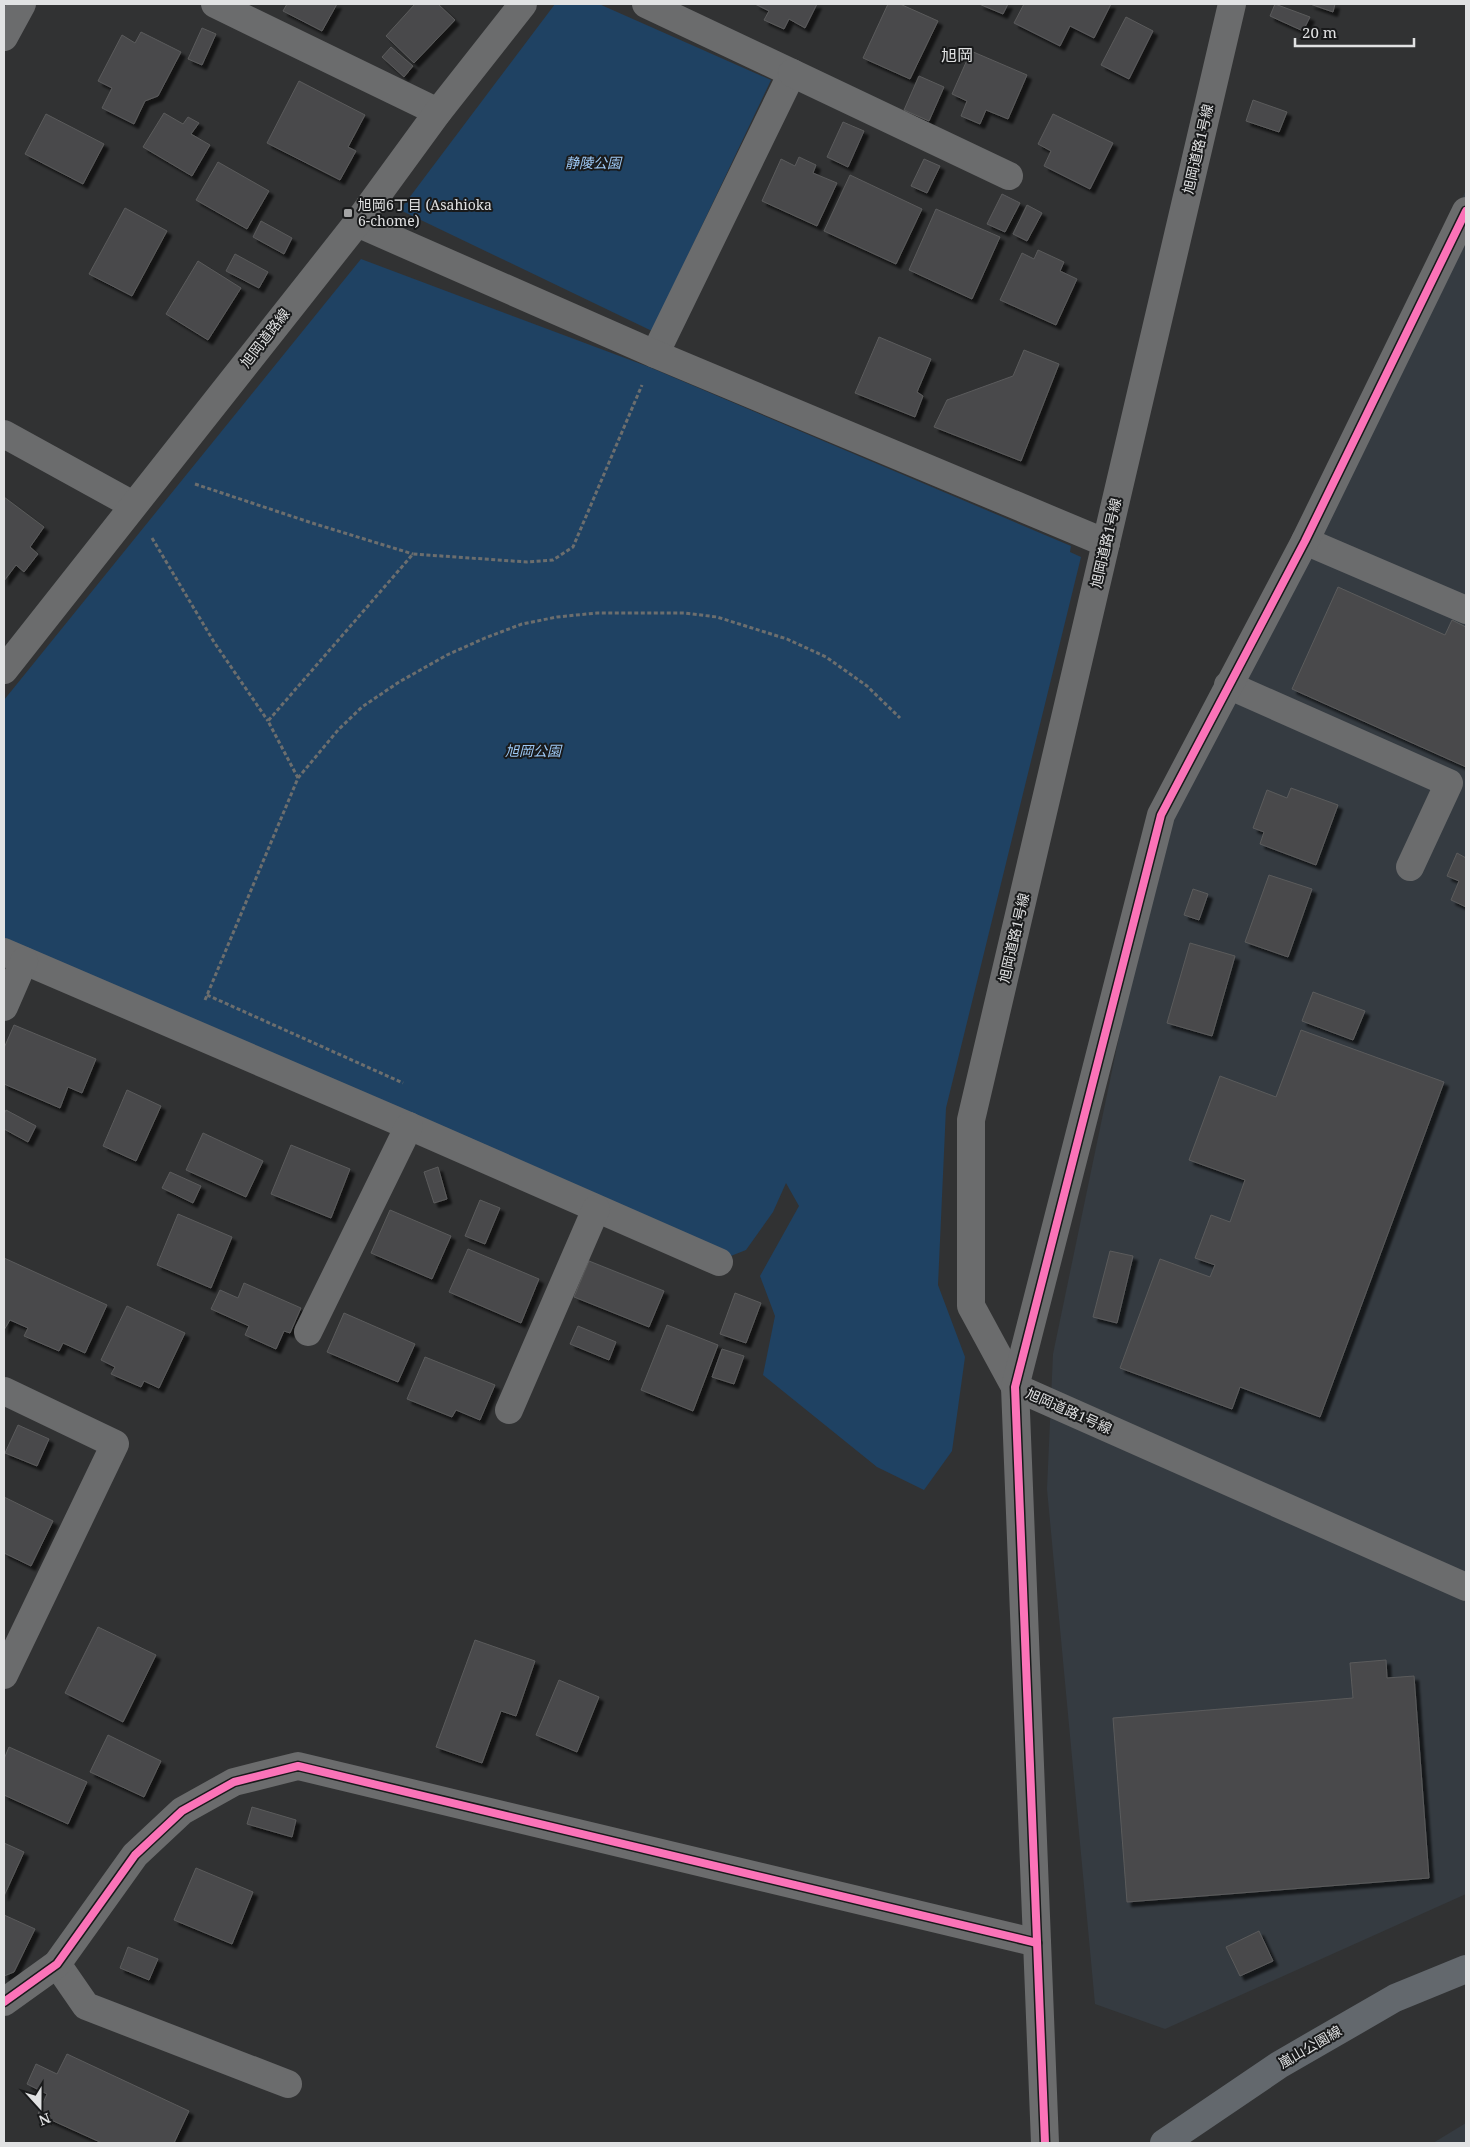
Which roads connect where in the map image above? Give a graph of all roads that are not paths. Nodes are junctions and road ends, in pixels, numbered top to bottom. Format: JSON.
{"nodes":[{"id":1,"x":22,"y":4,"type":"edge"},
{"id":2,"x":215,"y":4,"type":"edge"},
{"id":3,"x":523,"y":4,"type":"edge"},
{"id":4,"x":646,"y":4,"type":"edge"},
{"id":5,"x":1228,"y":5,"type":"edge"},
{"id":6,"x":4,"y":37,"type":"edge"},
{"id":7,"x":792,"y":73,"type":"junction"},
{"id":8,"x":438,"y":112,"type":"junction"},
{"id":9,"x":1009,"y":176,"type":"dead end"},
{"id":10,"x":1466,"y":211,"type":"edge"},
{"id":11,"x":357,"y":223,"type":"junction"},
{"id":12,"x":655,"y":354,"type":"junction"},
{"id":13,"x":4,"y":434,"type":"edge"},
{"id":14,"x":132,"y":505,"type":"junction"},
{"id":15,"x":1305,"y":541,"type":"junction"},
{"id":16,"x":1106,"y":543,"type":"junction"},
{"id":17,"x":1466,"y":610,"type":"edge"},
{"id":18,"x":4,"y":670,"type":"edge"},
{"id":19,"x":1228,"y":684,"type":"junction"},
{"id":20,"x":1410,"y":867,"type":"dead end"},
{"id":21,"x":14,"y":957,"type":"edge"},
{"id":22,"x":4,"y":1007,"type":"edge"},
{"id":23,"x":409,"y":1126,"type":"junction"},
{"id":24,"x":596,"y":1209,"type":"junction"},
{"id":25,"x":719,"y":1262,"type":"dead end"},
{"id":26,"x":308,"y":1332,"type":"dead end"},
{"id":27,"x":1015,"y":1387,"type":"junction"},
{"id":28,"x":4,"y":1391,"type":"edge"},
{"id":29,"x":509,"y":1410,"type":"dead end"},
{"id":30,"x":1466,"y":1587,"type":"edge"},
{"id":31,"x":4,"y":1675,"type":"edge"},
{"id":32,"x":1037,"y":1944,"type":"junction"},
{"id":33,"x":57,"y":1964,"type":"junction"},
{"id":34,"x":1466,"y":1968,"type":"edge"},
{"id":35,"x":4,"y":2002,"type":"edge"},
{"id":36,"x":288,"y":2084,"type":"dead end"},
{"id":37,"x":1045,"y":2143,"type":"edge"},
{"id":38,"x":1164,"y":2143,"type":"edge"}],
"edges":[{"from":1,"to":6,"type":"street"},
{"from":2,"to":8,"type":"street"},
{"from":3,"to":8,"type":"street","name":"旭岡道路線"},
{"from":4,"to":7,"type":"street"},
{"from":5,"to":16,"type":"street","name":"旭岡道路1号線"},
{"from":7,"to":9,"type":"street"},
{"from":7,"to":12,"type":"street"},
{"from":8,"to":11,"type":"street","name":"旭岡道路線"},
{"from":10,"to":15,"type":"street"},
{"from":11,"to":12,"type":"street"},
{"from":11,"to":14,"type":"street","name":"旭岡道路線"},
{"from":12,"to":16,"type":"street"},
{"from":13,"to":14,"type":"street"},
{"from":14,"to":18,"type":"street","name":"旭岡道路線"},
{"from":15,"to":17,"type":"street"},
{"from":15,"to":19,"type":"street"},
{"from":16,"to":27,"type":"street","name":"旭岡道路1号線"},
{"from":19,"to":20,"type":"street"},
{"from":19,"to":27,"type":"street"},
{"from":21,"to":22,"type":"street"},
{"from":21,"to":23,"type":"street"},
{"from":23,"to":24,"type":"street"},
{"from":23,"to":26,"type":"street"},
{"from":24,"to":25,"type":"street"},
{"from":24,"to":29,"type":"street"},
{"from":27,"to":30,"type":"street","name":"旭岡道路1号線"},
{"from":27,"to":32,"type":"street"},
{"from":28,"to":31,"type":"street"},
{"from":32,"to":33,"type":"street"},
{"from":32,"to":37,"type":"street"},
{"from":33,"to":35,"type":"street"},
{"from":33,"to":36,"type":"street"},
{"from":34,"to":38,"type":"main road","name":"嵐山公園線"}]}
